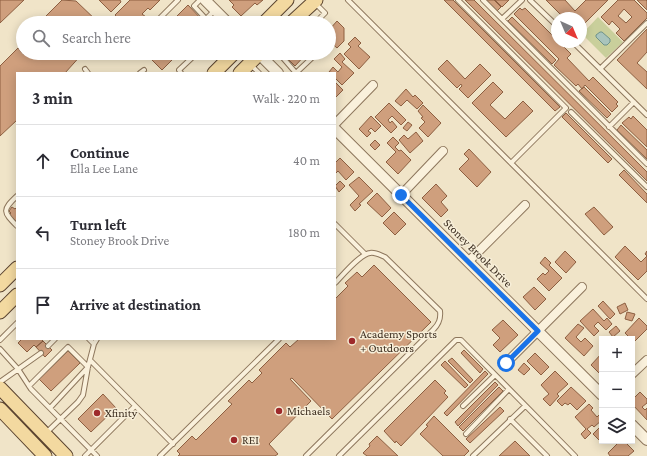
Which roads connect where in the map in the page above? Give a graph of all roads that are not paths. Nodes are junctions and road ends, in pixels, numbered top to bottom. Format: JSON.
{"nodes":[{"id":1,"x":178,"y":0,"type":"edge"},
{"id":2,"x":200,"y":0,"type":"edge"},
{"id":3,"x":205,"y":0,"type":"edge"},
{"id":4,"x":287,"y":0,"type":"edge"},
{"id":5,"x":348,"y":0,"type":"edge"},
{"id":6,"x":458,"y":0,"type":"edge"},
{"id":7,"x":482,"y":0,"type":"edge"},
{"id":8,"x":522,"y":0,"type":"edge"},
{"id":9,"x":530,"y":0,"type":"edge"},
{"id":10,"x":315,"y":1,"type":"edge"},
{"id":11,"x":214,"y":6,"type":"edge"},
{"id":12,"x":162,"y":16,"type":"edge"},
{"id":13,"x":203,"y":16,"type":"edge"},
{"id":14,"x":208,"y":16,"type":"edge"},
{"id":15,"x":222,"y":16,"type":"edge"},
{"id":16,"x":271,"y":16,"type":"edge"},
{"id":17,"x":299,"y":16,"type":"edge"},
{"id":18,"x":322,"y":16,"type":"edge"},
{"id":19,"x":502,"y":19,"type":"junction"},
{"id":20,"x":551,"y":20,"type":"edge"},
{"id":21,"x":647,"y":23,"type":"edge"},
{"id":22,"x":579,"y":48,"type":"edge"},
{"id":23,"x":189,"y":60,"type":"edge"},
{"id":24,"x":223,"y":60,"type":"edge"},
{"id":25,"x":255,"y":60,"type":"edge"},
{"id":26,"x":266,"y":60,"type":"edge"},
{"id":27,"x":285,"y":60,"type":"edge"},
{"id":28,"x":307,"y":62,"type":"edge"},
{"id":29,"x":600,"y":69,"type":"junction"},
{"id":30,"x":144,"y":70,"type":"dead end"},
{"id":31,"x":249,"y":70,"type":"edge"},
{"id":32,"x":141,"y":72,"type":"edge"},
{"id":33,"x":180,"y":72,"type":"edge"},
{"id":34,"x":215,"y":72,"type":"edge"},
{"id":35,"x":277,"y":72,"type":"edge"},
{"id":36,"x":295,"y":72,"type":"edge"},
{"id":37,"x":297,"y":72,"type":"edge"},
{"id":38,"x":373,"y":85,"type":"dead end"},
{"id":39,"x":634,"y":102,"type":"junction"},
{"id":40,"x":571,"y":112,"type":"dead end"},
{"id":41,"x":647,"y":115,"type":"edge"},
{"id":42,"x":336,"y":123,"type":"edge"},
{"id":43,"x":609,"y":127,"type":"junction"},
{"id":44,"x":336,"y":130,"type":"edge"},
{"id":45,"x":443,"y":151,"type":"dead end"},
{"id":46,"x":511,"y":162,"type":"junction"},
{"id":47,"x":647,"y":164,"type":"edge"},
{"id":48,"x":647,"y":187,"type":"edge"},
{"id":49,"x":401,"y":195,"type":"junction"},
{"id":50,"x":16,"y":197,"type":"edge"},
{"id":51,"x":525,"y":205,"type":"dead end"},
{"id":52,"x":16,"y":225,"type":"edge"},
{"id":53,"x":336,"y":225,"type":"edge"},
{"id":54,"x":365,"y":254,"type":"junction"},
{"id":55,"x":468,"y":262,"type":"junction"},
{"id":56,"x":16,"y":269,"type":"edge"},
{"id":57,"x":336,"y":282,"type":"edge"},
{"id":58,"x":0,"y":285,"type":"edge"},
{"id":59,"x":582,"y":288,"type":"dead end"},
{"id":60,"x":647,"y":299,"type":"edge"},
{"id":61,"x":14,"y":300,"type":"edge"},
{"id":62,"x":0,"y":312,"type":"edge"},
{"id":63,"x":16,"y":324,"type":"edge"},
{"id":64,"x":538,"y":331,"type":"junction"},
{"id":65,"x":0,"y":340,"type":"edge"},
{"id":66,"x":54,"y":340,"type":"edge"},
{"id":67,"x":90,"y":340,"type":"edge"},
{"id":68,"x":96,"y":340,"type":"edge"},
{"id":69,"x":278,"y":340,"type":"edge"},
{"id":70,"x":94,"y":344,"type":"junction"},
{"id":71,"x":48,"y":346,"type":"dead end"},
{"id":72,"x":0,"y":349,"type":"edge"},
{"id":73,"x":41,"y":353,"type":"dead end"},
{"id":74,"x":647,"y":360,"type":"edge"},
{"id":75,"x":91,"y":362,"type":"junction"},
{"id":76,"x":506,"y":363,"type":"dead end"},
{"id":77,"x":88,"y":367,"type":"junction"},
{"id":78,"x":18,"y":369,"type":"junction"},
{"id":79,"x":634,"y":372,"type":"edge"},
{"id":80,"x":495,"y":375,"type":"junction"},
{"id":81,"x":0,"y":382,"type":"edge"},
{"id":82,"x":29,"y":386,"type":"junction"},
{"id":83,"x":0,"y":388,"type":"edge"},
{"id":84,"x":509,"y":389,"type":"junction"},
{"id":85,"x":599,"y":392,"type":"edge"},
{"id":86,"x":135,"y":406,"type":"junction"},
{"id":87,"x":463,"y":406,"type":"dead end"},
{"id":88,"x":525,"y":406,"type":"junction"},
{"id":89,"x":50,"y":408,"type":"junction"},
{"id":90,"x":0,"y":409,"type":"edge"},
{"id":91,"x":510,"y":419,"type":"junction"},
{"id":92,"x":61,"y":420,"type":"junction"},
{"id":93,"x":635,"y":428,"type":"edge"},
{"id":94,"x":44,"y":434,"type":"junction"},
{"id":95,"x":466,"y":434,"type":"dead end"},
{"id":96,"x":647,"y":440,"type":"edge"},
{"id":97,"x":34,"y":444,"type":"junction"},
{"id":98,"x":173,"y":444,"type":"junction"},
{"id":99,"x":91,"y":450,"type":"junction"},
{"id":100,"x":45,"y":456,"type":"edge"},
{"id":101,"x":66,"y":456,"type":"edge"},
{"id":102,"x":85,"y":456,"type":"edge"},
{"id":103,"x":97,"y":456,"type":"edge"},
{"id":104,"x":160,"y":456,"type":"edge"},
{"id":105,"x":306,"y":456,"type":"edge"},
{"id":106,"x":339,"y":456,"type":"edge"},
{"id":107,"x":474,"y":456,"type":"edge"},
{"id":108,"x":547,"y":456,"type":"edge"},
{"id":109,"x":575,"y":456,"type":"edge"}],
"edges":[{"from":1,"to":12,"type":"lane"},
{"from":2,"to":13,"type":"lane"},
{"from":3,"to":11,"type":"street"},
{"from":4,"to":16,"type":"main road"},
{"from":5,"to":46,"type":"lane"},
{"from":6,"to":46,"type":"lane"},
{"from":7,"to":19,"type":"lane"},
{"from":8,"to":19,"type":"lane"},
{"from":9,"to":20,"type":"lane"},
{"from":10,"to":17,"type":"main road"},
{"from":10,"to":18,"type":"lane"},
{"from":11,"to":14,"type":"lane"},
{"from":11,"to":15,"type":"street"},
{"from":19,"to":43,"type":"lane"},
{"from":21,"to":29,"type":"lane"},
{"from":22,"to":29,"type":"lane"},
{"from":23,"to":33,"type":"lane"},
{"from":24,"to":34,"type":"main road"},
{"from":25,"to":31,"type":"main road"},
{"from":26,"to":35,"type":"street"},
{"from":27,"to":36,"type":"lane"},
{"from":28,"to":37,"type":"lane"},
{"from":29,"to":39,"type":"lane"},
{"from":30,"to":32,"type":"lane"},
{"from":38,"to":42,"type":"street"},
{"from":39,"to":41,"type":"lane"},
{"from":39,"to":43,"type":"lane"},
{"from":40,"to":48,"type":"lane"},
{"from":43,"to":47,"type":"lane"},
{"from":44,"to":49,"type":"street","name":"Stoney Brook Drive"},
{"from":45,"to":49,"type":"street"},
{"from":46,"to":60,"type":"lane"},
{"from":49,"to":55,"type":"street","name":"Stoney Brook Drive"},
{"from":50,"to":52,"type":"lane"},
{"from":51,"to":55,"type":"street"},
{"from":53,"to":54,"type":"lane"},
{"from":54,"to":57,"type":"lane"},
{"from":54,"to":105,"type":"lane"},
{"from":55,"to":64,"type":"street","name":"Stoney Brook Drive"},
{"from":56,"to":58,"type":"main road"},
{"from":59,"to":64,"type":"street"},
{"from":61,"to":62,"type":"main road"},
{"from":63,"to":65,"type":"lane"},
{"from":64,"to":76,"type":"street"},
{"from":64,"to":85,"type":"street","name":"Stoney Brook Drive"},
{"from":66,"to":71,"type":"lane"},
{"from":67,"to":70,"type":"lane"},
{"from":68,"to":70,"type":"lane"},
{"from":69,"to":98,"type":"lane"},
{"from":70,"to":75,"type":"lane"},
{"from":72,"to":78,"type":"lane"},
{"from":73,"to":78,"type":"lane"},
{"from":74,"to":79,"type":"street"},
{"from":75,"to":77,"type":"lane"},
{"from":75,"to":86,"type":"lane"},
{"from":77,"to":82,"type":"lane"},
{"from":77,"to":89,"type":"lane"},
{"from":77,"to":92,"type":"lane"},
{"from":78,"to":81,"type":"lane"},
{"from":78,"to":82,"type":"lane"},
{"from":80,"to":84,"type":"lane"},
{"from":80,"to":87,"type":"lane"},
{"from":80,"to":106,"type":"lane"},
{"from":82,"to":89,"type":"lane"},
{"from":83,"to":94,"type":"main road"},
{"from":84,"to":88,"type":"lane"},
{"from":84,"to":95,"type":"lane"},
{"from":86,"to":98,"type":"lane"},
{"from":86,"to":99,"type":"lane"},
{"from":88,"to":91,"type":"lane"},
{"from":88,"to":109,"type":"lane"},
{"from":89,"to":92,"type":"lane"},
{"from":90,"to":97,"type":"main road"},
{"from":91,"to":107,"type":"lane"},
{"from":91,"to":108,"type":"lane"},
{"from":92,"to":94,"type":"lane"},
{"from":92,"to":99,"type":"lane"},
{"from":93,"to":96,"type":"street"},
{"from":94,"to":97,"type":"main road"},
{"from":94,"to":101,"type":"main road"},
{"from":97,"to":100,"type":"main road"},
{"from":98,"to":104,"type":"lane"},
{"from":99,"to":102,"type":"lane"},
{"from":99,"to":103,"type":"lane"}]}
